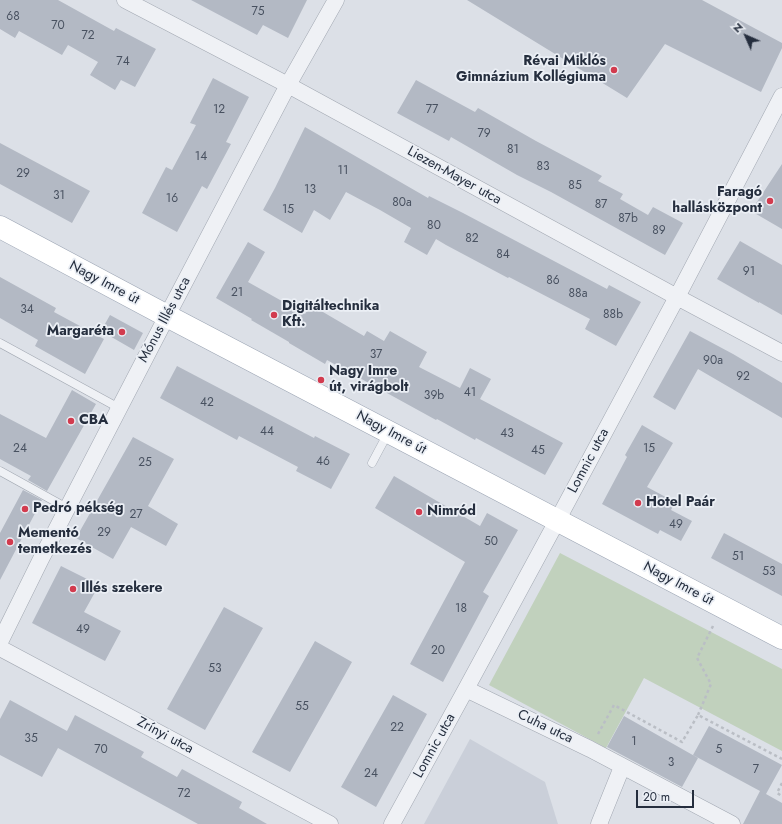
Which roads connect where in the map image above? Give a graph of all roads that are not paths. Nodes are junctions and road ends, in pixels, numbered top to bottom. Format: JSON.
{"nodes":[{"id":1,"x":125,"y":0,"type":"edge"},
{"id":2,"x":336,"y":0,"type":"edge"},
{"id":3,"x":288,"y":85,"type":"junction"},
{"id":4,"x":782,"y":96,"type":"edge"},
{"id":5,"x":0,"y":228,"type":"edge"},
{"id":6,"x":677,"y":298,"type":"junction"},
{"id":7,"x":167,"y":316,"type":"junction"},
{"id":8,"x":0,"y":343,"type":"edge"},
{"id":9,"x":782,"y":353,"type":"edge"},
{"id":10,"x":119,"y":408,"type":"junction"},
{"id":11,"x":388,"y":432,"type":"junction"},
{"id":12,"x":372,"y":462,"type":"dead end"},
{"id":13,"x":0,"y":471,"type":"edge"},
{"id":14,"x":68,"y":508,"type":"junction"},
{"id":15,"x":557,"y":521,"type":"junction"},
{"id":16,"x":782,"y":638,"type":"edge"},
{"id":17,"x":0,"y":642,"type":"edge"},
{"id":18,"x":0,"y":648,"type":"edge"},
{"id":19,"x":466,"y":689,"type":"junction"},
{"id":20,"x":622,"y":767,"type":"junction"},
{"id":21,"x":330,"y":824,"type":"edge"},
{"id":22,"x":392,"y":824,"type":"edge"},
{"id":23,"x":600,"y":824,"type":"edge"},
{"id":24,"x":732,"y":824,"type":"edge"}],
"edges":[{"from":1,"to":3,"type":"street","name":"Liezen-Mayer utca"},
{"from":2,"to":3,"type":"street","name":"Mónus Illés utca"},
{"from":3,"to":6,"type":"street","name":"Liezen-Mayer utca"},
{"from":3,"to":7,"type":"street","name":"Mónus Illés utca"},
{"from":4,"to":6,"type":"street","name":"Lomnic utca"},
{"from":5,"to":7,"type":"main road","name":"Nagy Imre út"},
{"from":6,"to":9,"type":"street","name":"Liezen-Mayer utca"},
{"from":6,"to":15,"type":"street","name":"Lomnic utca"},
{"from":7,"to":10,"type":"street","name":"Mónus Illés utca"},
{"from":7,"to":11,"type":"main road","name":"Nagy Imre út"},
{"from":8,"to":10,"type":"lane"},
{"from":10,"to":14,"type":"street","name":"Mónus Illés utca"},
{"from":11,"to":12,"type":"lane"},
{"from":11,"to":15,"type":"main road","name":"Nagy Imre út"},
{"from":13,"to":14,"type":"lane"},
{"from":14,"to":17,"type":"street","name":"Mónus Illés utca"},
{"from":15,"to":16,"type":"main road","name":"Nagy Imre út"},
{"from":15,"to":19,"type":"street","name":"Lomnic utca"},
{"from":18,"to":21,"type":"street","name":"Zrínyi utca"},
{"from":19,"to":20,"type":"street","name":"Cuha utca"},
{"from":19,"to":22,"type":"street","name":"Lomnic utca"},
{"from":20,"to":23,"type":"street"},
{"from":20,"to":24,"type":"street","name":"Cuha utca"}]}
